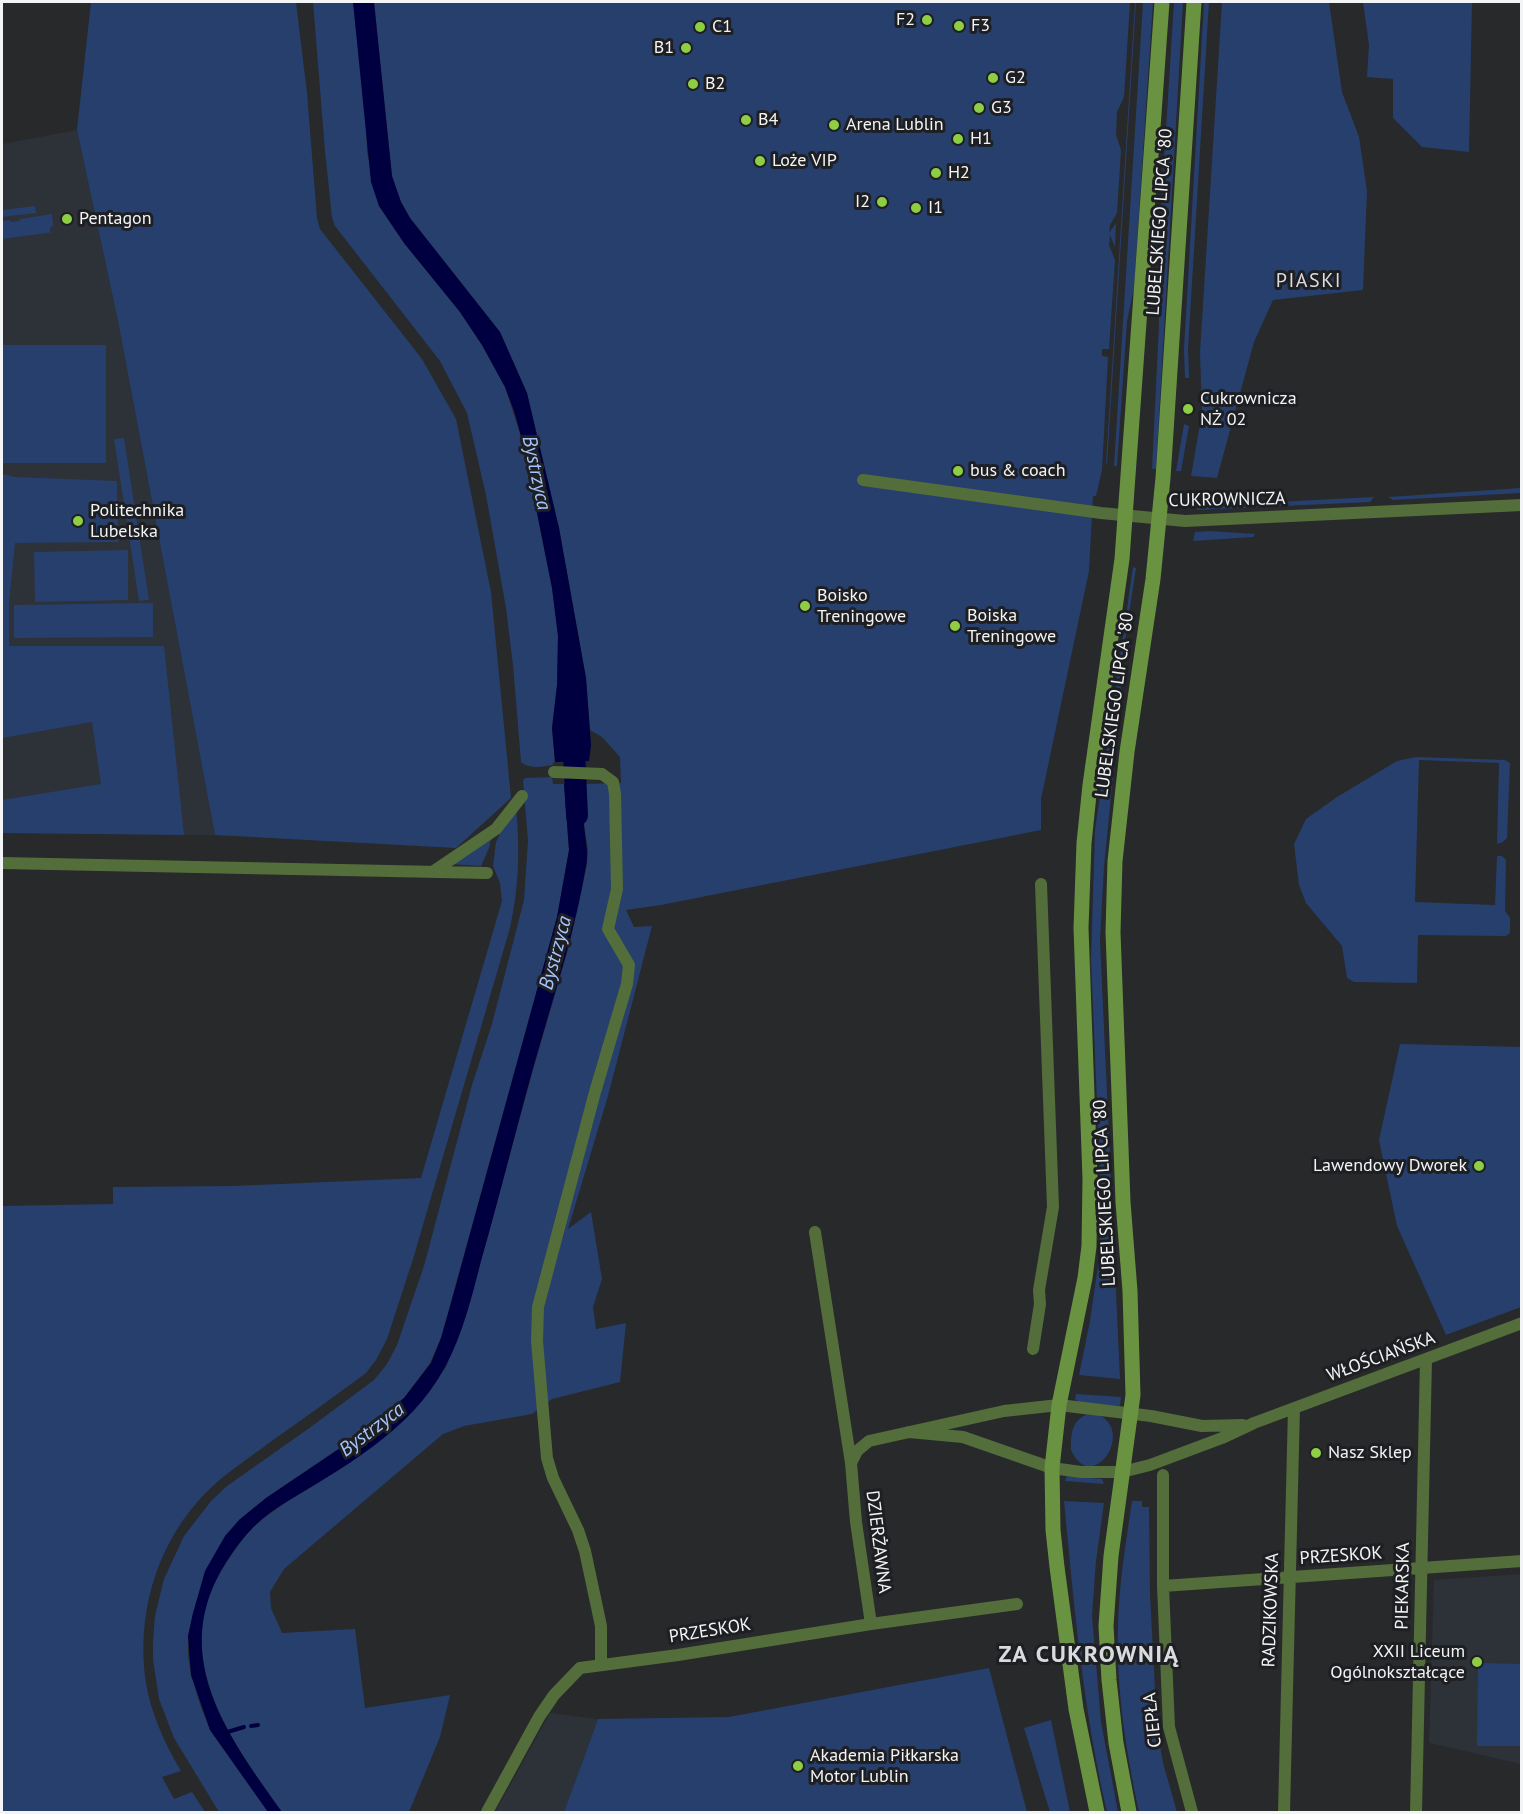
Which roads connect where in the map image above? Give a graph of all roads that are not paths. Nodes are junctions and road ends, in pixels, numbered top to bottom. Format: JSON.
{"nodes":[{"id":1,"x":1162,"y":2,"type":"edge"},
{"id":2,"x":1194,"y":2,"type":"edge"},
{"id":3,"x":863,"y":480,"type":"dead end"},
{"id":4,"x":1521,"y":505,"type":"edge"},
{"id":5,"x":1126,"y":516,"type":"junction"},
{"id":6,"x":1159,"y":519,"type":"junction"},
{"id":7,"x":554,"y":772,"type":"dead end"},
{"id":8,"x":522,"y":796,"type":"dead end"},
{"id":9,"x":2,"y":863,"type":"edge"},
{"id":10,"x":434,"y":871,"type":"junction"},
{"id":11,"x":487,"y":873,"type":"dead end"},
{"id":12,"x":1041,"y":884,"type":"dead end"},
{"id":13,"x":814,"y":1232,"type":"dead end"},
{"id":14,"x":1521,"y":1323,"type":"edge"},
{"id":15,"x":1033,"y":1349,"type":"dead end"},
{"id":16,"x":1426,"y":1360,"type":"junction"},
{"id":17,"x":1059,"y":1405,"type":"junction"},
{"id":18,"x":1294,"y":1408,"type":"junction"},
{"id":19,"x":1131,"y":1414,"type":"junction"},
{"id":20,"x":1254,"y":1423,"type":"junction"},
{"id":21,"x":909,"y":1432,"type":"junction"},
{"id":22,"x":851,"y":1463,"type":"junction"},
{"id":23,"x":1052,"y":1468,"type":"junction"},
{"id":24,"x":1122,"y":1472,"type":"junction"},
{"id":25,"x":1163,"y":1475,"type":"dead end"},
{"id":26,"x":1521,"y":1561,"type":"edge"},
{"id":27,"x":1422,"y":1569,"type":"junction"},
{"id":28,"x":1290,"y":1577,"type":"junction"},
{"id":29,"x":1164,"y":1586,"type":"junction"},
{"id":30,"x":1017,"y":1604,"type":"dead end"},
{"id":31,"x":871,"y":1624,"type":"junction"},
{"id":32,"x":601,"y":1664,"type":"junction"},
{"id":33,"x":487,"y":1812,"type":"edge"},
{"id":34,"x":1097,"y":1812,"type":"edge"},
{"id":35,"x":1129,"y":1812,"type":"edge"},
{"id":36,"x":1192,"y":1812,"type":"edge"},
{"id":37,"x":1284,"y":1812,"type":"edge"},
{"id":38,"x":1416,"y":1812,"type":"edge"}],
"edges":[{"from":1,"to":5,"type":"main road","name":"LUBELSKIEGO LIPCA '80"},
{"from":2,"to":6,"type":"main road","name":"LUBELSKIEGO LIPCA '80"},
{"from":3,"to":5,"type":"street","name":"CUKROWNICZA"},
{"from":4,"to":6,"type":"street","name":"CUKROWNICZA"},
{"from":5,"to":6,"type":"street","name":"CUKROWNICZA"},
{"from":5,"to":17,"type":"main road","name":"LUBELSKIEGO LIPCA '80"},
{"from":6,"to":19,"type":"main road","name":"LUBELSKIEGO LIPCA '80"},
{"from":7,"to":32,"type":"street"},
{"from":8,"to":10,"type":"street"},
{"from":9,"to":10,"type":"street"},
{"from":10,"to":11,"type":"street"},
{"from":12,"to":15,"type":"street"},
{"from":13,"to":22,"type":"street","name":"DZIERŻAWNA"},
{"from":14,"to":16,"type":"street","name":"WŁOŚCIAŃSKA"},
{"from":16,"to":18,"type":"street","name":"WŁOŚCIAŃSKA"},
{"from":16,"to":27,"type":"street","name":"PIEKARSKA"},
{"from":17,"to":19,"type":"street","name":"WŁOŚCIAŃSKA"},
{"from":17,"to":21,"type":"street"},
{"from":17,"to":23,"type":"main road","name":"LUBELSKIEGO LIPCA '80"},
{"from":18,"to":20,"type":"street","name":"WŁOŚCIAŃSKA"},
{"from":18,"to":28,"type":"street","name":"RADZIKOWSKA"},
{"from":19,"to":20,"type":"street","name":"WŁOŚCIAŃSKA"},
{"from":19,"to":24,"type":"main road","name":"LUBELSKIEGO LIPCA '80"},
{"from":20,"to":24,"type":"street","name":"WŁOŚCIAŃSKA"},
{"from":21,"to":22,"type":"street"},
{"from":21,"to":23,"type":"street"},
{"from":22,"to":31,"type":"street","name":"DZIERŻAWNA"},
{"from":23,"to":24,"type":"street","name":"WŁOŚCIAŃSKA"},
{"from":23,"to":34,"type":"main road"},
{"from":24,"to":35,"type":"main road"},
{"from":25,"to":29,"type":"street"},
{"from":26,"to":27,"type":"street","name":"PRZESKOK"},
{"from":27,"to":28,"type":"street","name":"PRZESKOK"},
{"from":27,"to":38,"type":"street","name":"PIEKARSKA"},
{"from":28,"to":29,"type":"street","name":"PRZESKOK"},
{"from":28,"to":37,"type":"street","name":"RADZIKOWSKA"},
{"from":29,"to":36,"type":"street","name":"CIEPŁA"},
{"from":30,"to":31,"type":"street","name":"PRZESKOK"},
{"from":31,"to":32,"type":"street","name":"PRZESKOK"},
{"from":32,"to":33,"type":"street","name":"PRZESKOK"}]}
